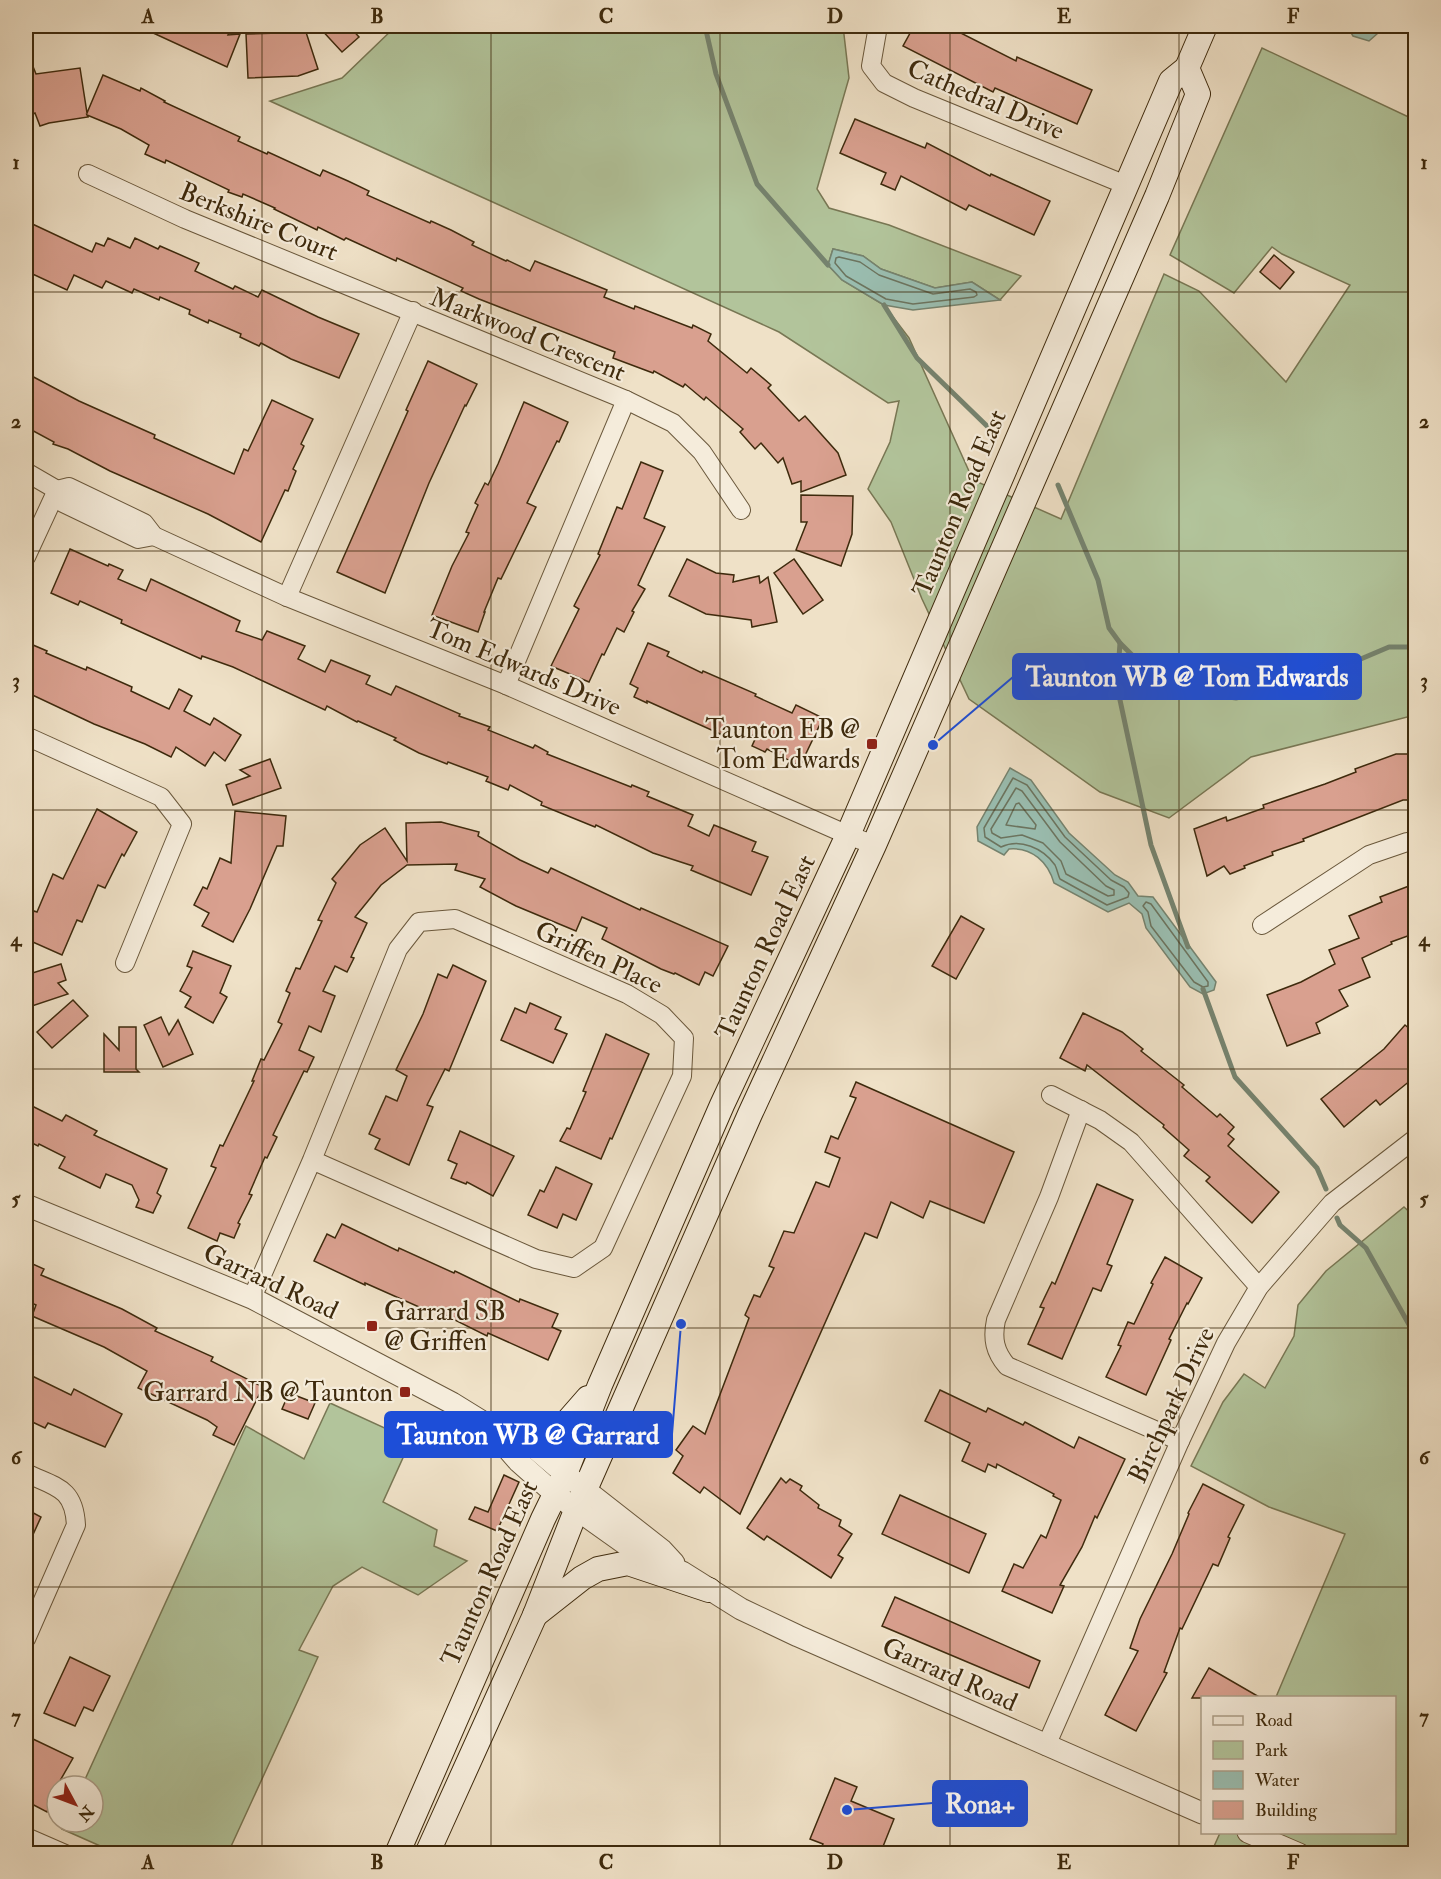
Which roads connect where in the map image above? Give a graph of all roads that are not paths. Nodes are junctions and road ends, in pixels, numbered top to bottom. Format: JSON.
{"nodes":[{"id":1,"x":878,"y":26,"type":"edge"},
{"id":2,"x":1205,"y":26,"type":"edge"},
{"id":3,"x":1187,"y":68,"type":"junction"},
{"id":4,"x":87,"y":174,"type":"dead end"},
{"id":5,"x":1126,"y":185,"type":"junction"},
{"id":6,"x":413,"y":311,"type":"junction"},
{"id":7,"x":626,"y":400,"type":"junction"},
{"id":8,"x":26,"y":472,"type":"edge"},
{"id":9,"x":57,"y":490,"type":"junction"},
{"id":10,"x":741,"y":510,"type":"dead end"},
{"id":11,"x":26,"y":557,"type":"edge"},
{"id":12,"x":287,"y":597,"type":"junction"},
{"id":13,"x":506,"y":685,"type":"junction"},
{"id":14,"x":26,"y":736,"type":"edge"},
{"id":15,"x":848,"y":836,"type":"junction"},
{"id":16,"x":1416,"y":842,"type":"edge"},
{"id":17,"x":874,"y":845,"type":"junction"},
{"id":18,"x":1262,"y":925,"type":"dead end"},
{"id":19,"x":125,"y":963,"type":"dead end"},
{"id":20,"x":1051,"y":1095,"type":"dead end"},
{"id":21,"x":1081,"y":1110,"type":"junction"},
{"id":22,"x":1416,"y":1138,"type":"edge"},
{"id":23,"x":312,"y":1160,"type":"junction"},
{"id":24,"x":26,"y":1206,"type":"edge"},
{"id":25,"x":1259,"y":1287,"type":"junction"},
{"id":26,"x":252,"y":1298,"type":"junction"},
{"id":27,"x":600,"y":1385,"type":"junction"},
{"id":28,"x":486,"y":1424,"type":"junction"},
{"id":29,"x":524,"y":1439,"type":"junction"},
{"id":30,"x":1180,"y":1441,"type":"junction"},
{"id":31,"x":26,"y":1473,"type":"edge"},
{"id":32,"x":560,"y":1484,"type":"junction"},
{"id":33,"x":581,"y":1499,"type":"junction"},
{"id":34,"x":708,"y":1590,"type":"junction"},
{"id":35,"x":535,"y":1615,"type":"junction"},
{"id":36,"x":26,"y":1639,"type":"edge"},
{"id":37,"x":1046,"y":1746,"type":"junction"},
{"id":38,"x":1201,"y":1812,"type":"edge"},
{"id":39,"x":1250,"y":1834,"type":"edge"},
{"id":40,"x":26,"y":1837,"type":"edge"},
{"id":41,"x":65,"y":1854,"type":"edge"},
{"id":42,"x":397,"y":1854,"type":"edge"},
{"id":43,"x":427,"y":1854,"type":"edge"},
{"id":44,"x":1299,"y":1854,"type":"edge"}],
"edges":[{"from":1,"to":5,"type":"street","name":"Cathedral Drive"},
{"from":2,"to":3,"type":"main road","name":"Taunton Road East"},
{"from":3,"to":5,"type":"main road","name":"Taunton Road East"},
{"from":3,"to":17,"type":"main road","name":"Taunton Road East"},
{"from":4,"to":6,"type":"street","name":"Berkshire Court"},
{"from":5,"to":15,"type":"main road","name":"Taunton Road East"},
{"from":6,"to":7,"type":"street","name":"Markwood Crescent"},
{"from":6,"to":12,"type":"street","name":"Markwood Crescent"},
{"from":7,"to":10,"type":"street"},
{"from":7,"to":13,"type":"street","name":"Markwood Crescent"},
{"from":8,"to":9,"type":"street","name":"Tom Edwards Drive"},
{"from":9,"to":11,"type":"street"},
{"from":9,"to":12,"type":"street","name":"Tom Edwards Drive"},
{"from":12,"to":13,"type":"street","name":"Tom Edwards Drive"},
{"from":13,"to":15,"type":"street","name":"Tom Edwards Drive"},
{"from":14,"to":19,"type":"street"},
{"from":15,"to":17,"type":"street","name":"Tom Edwards Drive"},
{"from":15,"to":27,"type":"main road","name":"Taunton Road East"},
{"from":16,"to":18,"type":"street"},
{"from":17,"to":33,"type":"main road","name":"Taunton Road East"},
{"from":20,"to":21,"type":"street"},
{"from":21,"to":25,"type":"street"},
{"from":21,"to":30,"type":"street"},
{"from":22,"to":25,"type":"street","name":"Birchpark Drive"},
{"from":23,"to":23,"type":"street","name":"Griffen Place"},
{"from":23,"to":26,"type":"street","name":"Griffen Place"},
{"from":24,"to":26,"type":"street","name":"Garrard Road"},
{"from":25,"to":30,"type":"street","name":"Birchpark Drive"},
{"from":26,"to":28,"type":"street","name":"Garrard Road"},
{"from":27,"to":29,"type":"main road"},
{"from":27,"to":32,"type":"main road","name":"Taunton Road East"},
{"from":28,"to":29,"type":"street","name":"Garrard Road"},
{"from":28,"to":32,"type":"street","name":"Garrard Road"},
{"from":29,"to":32,"type":"street","name":"Garrard Road"},
{"from":30,"to":37,"type":"street","name":"Birchpark Drive"},
{"from":31,"to":36,"type":"street"},
{"from":32,"to":33,"type":"street","name":"Garrard Road"},
{"from":32,"to":42,"type":"main road","name":"Taunton Road East"},
{"from":33,"to":34,"type":"street","name":"Garrard Road"},
{"from":33,"to":35,"type":"main road","name":"Taunton Road East"},
{"from":34,"to":35,"type":"main road"},
{"from":34,"to":37,"type":"street","name":"Garrard Road"},
{"from":35,"to":43,"type":"main road","name":"Taunton Road East"},
{"from":37,"to":38,"type":"street","name":"Garrard Road"},
{"from":39,"to":44,"type":"street"},
{"from":40,"to":41,"type":"street"}]}
